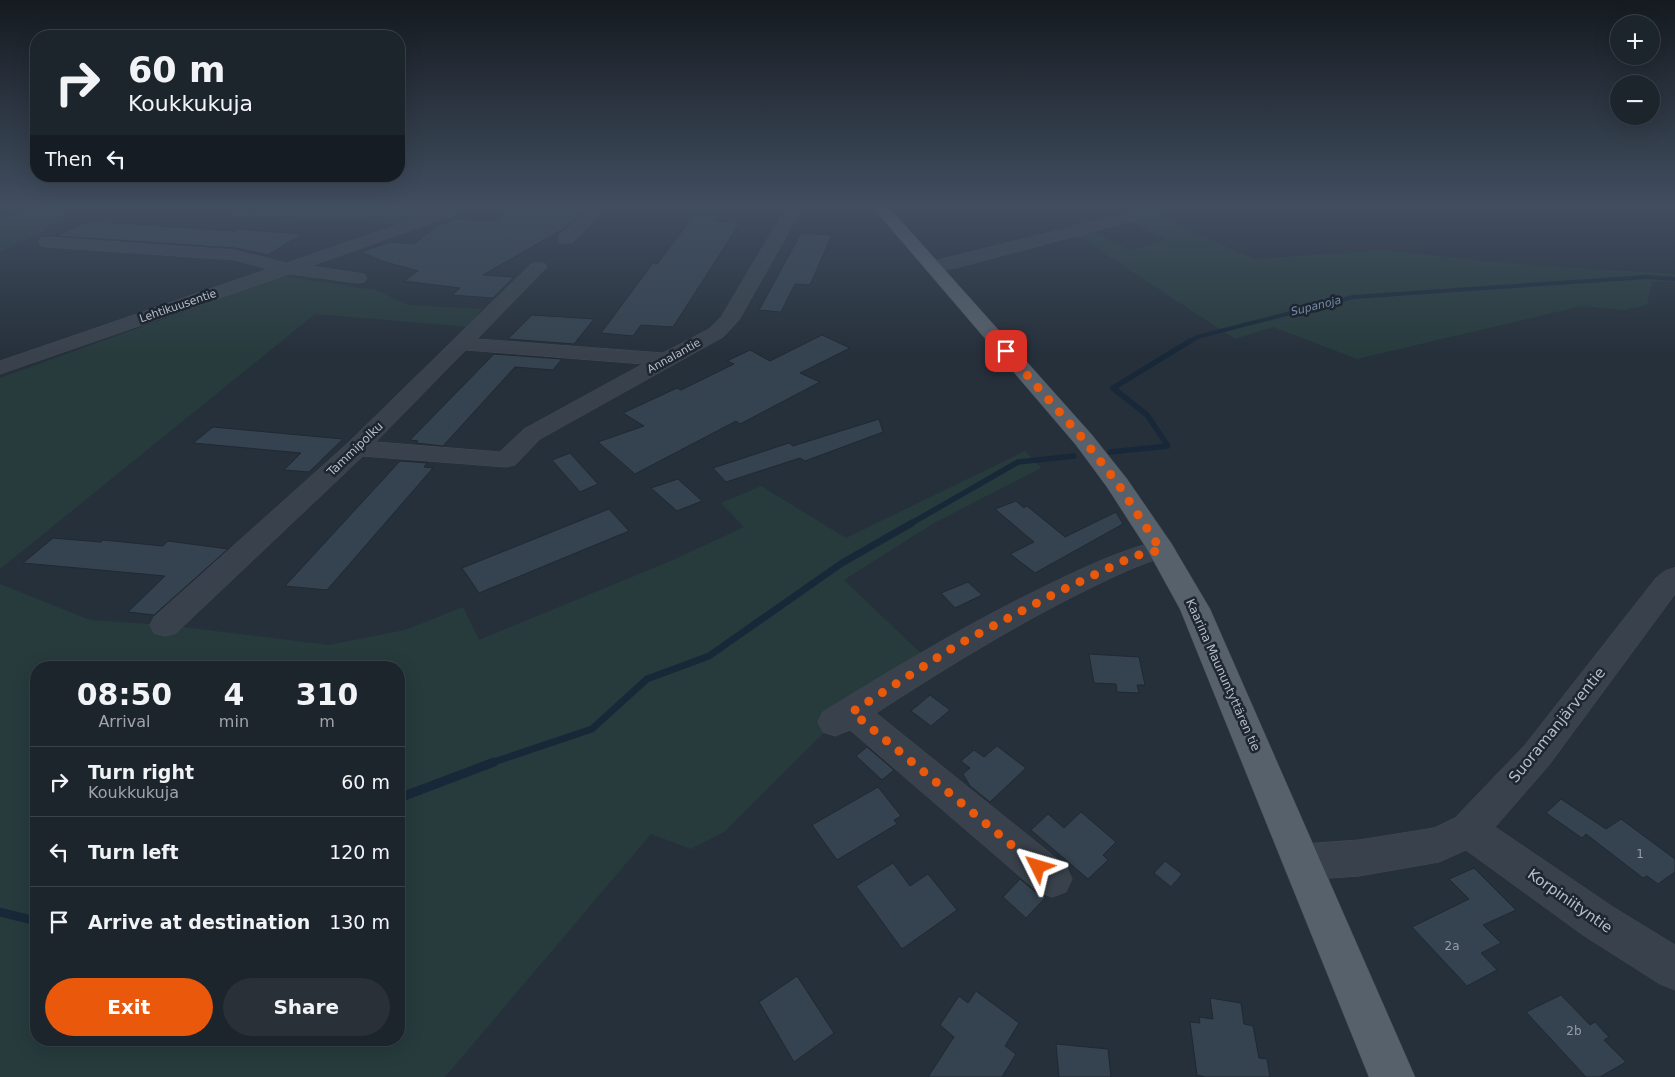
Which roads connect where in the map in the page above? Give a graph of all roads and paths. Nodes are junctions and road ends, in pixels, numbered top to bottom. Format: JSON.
{"nodes":[{"id":1,"x":236,"y":255,"type":"edge"},
{"id":2,"x":324,"y":255,"type":"edge"},
{"id":3,"x":767,"y":255,"type":"edge"},
{"id":4,"x":923,"y":255,"type":"edge"},
{"id":5,"x":984,"y":255,"type":"edge"},
{"id":6,"x":538,"y":267,"type":"dead end"},
{"id":7,"x":933,"y":267,"type":"junction"},
{"id":8,"x":287,"y":268,"type":"junction"},
{"id":9,"x":358,"y":278,"type":"dead end"},
{"id":10,"x":152,"y":315,"type":"junction"},
{"id":11,"x":463,"y":344,"type":"junction"},
{"id":12,"x":666,"y":360,"type":"junction"},
{"id":13,"x":0,"y":368,"type":"edge"},
{"id":14,"x":0,"y":376,"type":"edge"},
{"id":15,"x":357,"y":448,"type":"junction"},
{"id":16,"x":1161,"y":550,"type":"junction"},
{"id":17,"x":1675,"y":578,"type":"edge"},
{"id":18,"x":165,"y":625,"type":"dead end"},
{"id":19,"x":1468,"y":830,"type":"junction"},
{"id":20,"x":1302,"y":862,"type":"junction"},
{"id":21,"x":1052,"y":879,"type":"dead end"},
{"id":22,"x":1675,"y":969,"type":"edge"},
{"id":23,"x":1392,"y":1077,"type":"edge"}],
"edges":[{"from":1,"to":8,"type":"street"},
{"from":2,"to":8,"type":"street","name":"Lehtikuusentie"},
{"from":3,"to":12,"type":"street","name":"Annalantie"},
{"from":4,"to":7,"type":"main road","name":"Kaarina Maununtyttären tie"},
{"from":5,"to":7,"type":"street"},
{"from":6,"to":11,"type":"street","name":"Tammipolku"},
{"from":7,"to":16,"type":"main road","name":"Kaarina Maununtyttären tie"},
{"from":8,"to":9,"type":"street"},
{"from":8,"to":10,"type":"street","name":"Lehtikuusentie"},
{"from":10,"to":13,"type":"street","name":"Lehtikuusentie"},
{"from":10,"to":14,"type":"street"},
{"from":11,"to":12,"type":"street"},
{"from":11,"to":15,"type":"street","name":"Tammipolku"},
{"from":12,"to":15,"type":"street","name":"Annalantie"},
{"from":15,"to":18,"type":"street","name":"Tammipolku"},
{"from":16,"to":20,"type":"main road","name":"Kaarina Maununtyttären tie"},
{"from":16,"to":21,"type":"street"},
{"from":17,"to":19,"type":"street","name":"Suoramanjärventie"},
{"from":19,"to":20,"type":"street","name":"Suoramanjärventie"},
{"from":19,"to":22,"type":"street","name":"Korpiniityntie"},
{"from":20,"to":23,"type":"main road","name":"Kaarina Maununtyttären tie"}]}
